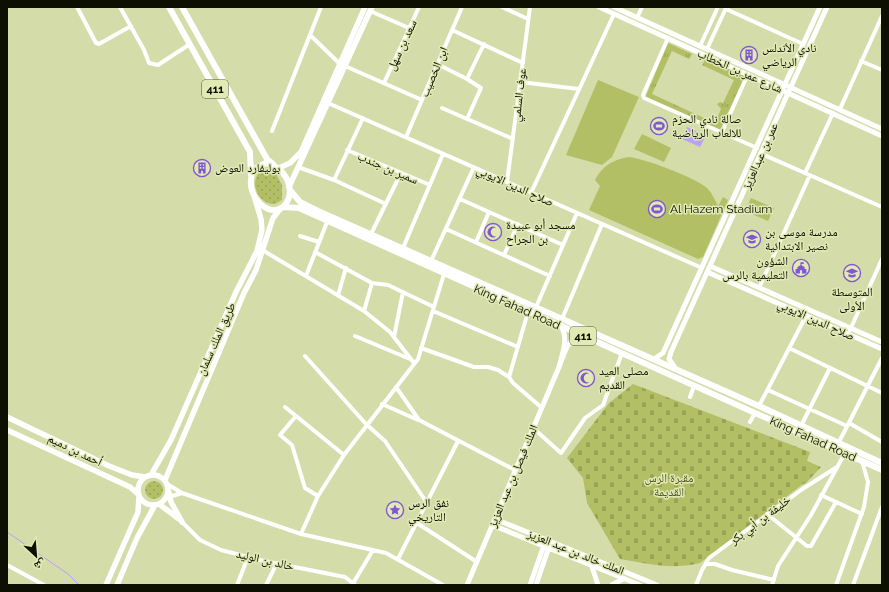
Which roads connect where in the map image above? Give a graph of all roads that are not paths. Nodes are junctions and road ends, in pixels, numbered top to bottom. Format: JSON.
{"nodes":[{"id":1,"x":77,"y":7,"type":"edge"},
{"id":2,"x":120,"y":7,"type":"edge"},
{"id":3,"x":169,"y":7,"type":"edge"},
{"id":4,"x":182,"y":7,"type":"edge"},
{"id":5,"x":321,"y":7,"type":"edge"},
{"id":6,"x":365,"y":7,"type":"edge"},
{"id":7,"x":419,"y":7,"type":"edge"},
{"id":8,"x":462,"y":7,"type":"edge"},
{"id":9,"x":502,"y":7,"type":"edge"},
{"id":10,"x":530,"y":7,"type":"edge"},
{"id":11,"x":599,"y":7,"type":"edge"},
{"id":12,"x":614,"y":7,"type":"edge"},
{"id":13,"x":642,"y":7,"type":"edge"},
{"id":14,"x":718,"y":7,"type":"edge"},
{"id":15,"x":820,"y":7,"type":"edge"},
{"id":16,"x":827,"y":7,"type":"edge"},
{"id":17,"x":726,"y":8,"type":"edge"},
{"id":18,"x":371,"y":9,"type":"edge"},
{"id":19,"x":614,"y":14,"type":"junction"},
{"id":20,"x":882,"y":16,"type":"edge"},
{"id":21,"x":637,"y":18,"type":"junction"},
{"id":22,"x":528,"y":19,"type":"junction"},
{"id":23,"x":130,"y":26,"type":"junction"},
{"id":24,"x":409,"y":28,"type":"junction"},
{"id":25,"x":452,"y":30,"type":"junction"},
{"id":26,"x":310,"y":35,"type":"junction"},
{"id":27,"x":668,"y":38,"type":"junction"},
{"id":28,"x":190,"y":44,"type":"junction"},
{"id":29,"x":484,"y":44,"type":"junction"},
{"id":30,"x":803,"y":44,"type":"junction"},
{"id":31,"x":700,"y":46,"type":"junction"},
{"id":32,"x":707,"y":49,"type":"junction"},
{"id":33,"x":862,"y":61,"type":"junction"},
{"id":34,"x":523,"y":63,"type":"junction"},
{"id":35,"x":437,"y":64,"type":"junction"},
{"id":36,"x":342,"y":65,"type":"junction"},
{"id":37,"x":882,"y":70,"type":"edge"},
{"id":38,"x":748,"y":74,"type":"junction"},
{"id":39,"x":467,"y":79,"type":"junction"},
{"id":40,"x":520,"y":82,"type":"junction"},
{"id":41,"x":384,"y":83,"type":"junction"},
{"id":42,"x":785,"y":84,"type":"junction"},
{"id":43,"x":791,"y":87,"type":"junction"},
{"id":44,"x":579,"y":89,"type":"junction"},
{"id":45,"x":782,"y":90,"type":"junction"},
{"id":46,"x":788,"y":93,"type":"junction"},
{"id":47,"x":422,"y":100,"type":"junction"},
{"id":48,"x":328,"y":103,"type":"junction"},
{"id":49,"x":442,"y":108,"type":"dead end"},
{"id":50,"x":840,"y":109,"type":"junction"},
{"id":51,"x":833,"y":113,"type":"junction"},
{"id":52,"x":363,"y":118,"type":"junction"},
{"id":53,"x":467,"y":119,"type":"junction"},
{"id":54,"x":882,"y":129,"type":"edge"},
{"id":55,"x":272,"y":131,"type":"dead end"},
{"id":56,"x":722,"y":132,"type":"junction"},
{"id":57,"x":882,"y":136,"type":"edge"},
{"id":58,"x":406,"y":137,"type":"junction"},
{"id":59,"x":513,"y":140,"type":"junction"},
{"id":60,"x":757,"y":148,"type":"junction"},
{"id":61,"x":347,"y":150,"type":"junction"},
{"id":62,"x":443,"y":154,"type":"junction"},
{"id":63,"x":762,"y":154,"type":"junction"},
{"id":64,"x":273,"y":164,"type":"junction"},
{"id":65,"x":298,"y":167,"type":"junction"},
{"id":66,"x":474,"y":167,"type":"junction"},
{"id":67,"x":279,"y":168,"type":"junction"},
{"id":68,"x":401,"y":173,"type":"junction"},
{"id":69,"x":808,"y":174,"type":"junction"},
{"id":70,"x":251,"y":175,"type":"junction"},
{"id":71,"x":334,"y":180,"type":"junction"},
{"id":72,"x":507,"y":182,"type":"junction"},
{"id":73,"x":430,"y":185,"type":"junction"},
{"id":74,"x":290,"y":189,"type":"junction"},
{"id":75,"x":531,"y":193,"type":"junction"},
{"id":76,"x":255,"y":198,"type":"junction"},
{"id":77,"x":460,"y":199,"type":"junction"},
{"id":78,"x":386,"y":204,"type":"junction"},
{"id":79,"x":882,"y":207,"type":"edge"},
{"id":80,"x":282,"y":208,"type":"junction"},
{"id":81,"x":489,"y":212,"type":"junction"},
{"id":82,"x":577,"y":213,"type":"junction"},
{"id":83,"x":327,"y":222,"type":"junction"},
{"id":84,"x":518,"y":224,"type":"junction"},
{"id":85,"x":602,"y":224,"type":"junction"},
{"id":86,"x":446,"y":228,"type":"junction"},
{"id":87,"x":371,"y":234,"type":"junction"},
{"id":88,"x":300,"y":236,"type":"dead end"},
{"id":89,"x":319,"y":242,"type":"junction"},
{"id":90,"x":476,"y":242,"type":"junction"},
{"id":91,"x":563,"y":245,"type":"junction"},
{"id":92,"x":402,"y":248,"type":"junction"},
{"id":93,"x":264,"y":251,"type":"junction"},
{"id":94,"x":315,"y":252,"type":"junction"},
{"id":95,"x":504,"y":255,"type":"junction"},
{"id":96,"x":882,"y":259,"type":"edge"},
{"id":97,"x":431,"y":261,"type":"junction"},
{"id":98,"x":710,"y":266,"type":"junction"},
{"id":99,"x":346,"y":268,"type":"junction"},
{"id":100,"x":702,"y":268,"type":"junction"},
{"id":101,"x":707,"y":272,"type":"junction"},
{"id":102,"x":444,"y":274,"type":"junction"},
{"id":103,"x":306,"y":276,"type":"junction"},
{"id":104,"x":550,"y":276,"type":"junction"},
{"id":105,"x":372,"y":282,"type":"junction"},
{"id":106,"x":759,"y":288,"type":"junction"},
{"id":107,"x":403,"y":292,"type":"junction"},
{"id":108,"x":338,"y":295,"type":"junction"},
{"id":109,"x":536,"y":307,"type":"junction"},
{"id":110,"x":433,"y":309,"type":"junction"},
{"id":111,"x":364,"y":311,"type":"junction"},
{"id":112,"x":528,"y":312,"type":"junction"},
{"id":113,"x":806,"y":316,"type":"junction"},
{"id":114,"x":562,"y":319,"type":"junction"},
{"id":115,"x":574,"y":324,"type":"junction"},
{"id":116,"x":561,"y":326,"type":"junction"},
{"id":117,"x":849,"y":331,"type":"junction"},
{"id":118,"x":572,"y":334,"type":"junction"},
{"id":119,"x":355,"y":336,"type":"dead end"},
{"id":120,"x":394,"y":337,"type":"junction"},
{"id":121,"x":565,"y":340,"type":"junction"},
{"id":122,"x":882,"y":342,"type":"edge"},
{"id":123,"x":518,"y":347,"type":"junction"},
{"id":124,"x":421,"y":348,"type":"junction"},
{"id":125,"x":789,"y":348,"type":"junction"},
{"id":126,"x":882,"y":349,"type":"edge"},
{"id":127,"x":622,"y":353,"type":"junction"},
{"id":128,"x":305,"y":356,"type":"dead end"},
{"id":129,"x":882,"y":358,"type":"edge"},
{"id":130,"x":654,"y":359,"type":"junction"},
{"id":131,"x":413,"y":361,"type":"junction"},
{"id":132,"x":559,"y":367,"type":"junction"},
{"id":133,"x":830,"y":368,"type":"junction"},
{"id":134,"x":677,"y":370,"type":"junction"},
{"id":135,"x":509,"y":377,"type":"junction"},
{"id":136,"x":869,"y":385,"type":"junction"},
{"id":137,"x":694,"y":386,"type":"junction"},
{"id":138,"x":396,"y":387,"type":"junction"},
{"id":139,"x":768,"y":390,"type":"junction"},
{"id":140,"x":882,"y":393,"type":"edge"},
{"id":141,"x":690,"y":397,"type":"dead end"},
{"id":142,"x":382,"y":404,"type":"junction"},
{"id":143,"x":759,"y":406,"type":"junction"},
{"id":144,"x":285,"y":407,"type":"dead end"},
{"id":145,"x":542,"y":408,"type":"junction"},
{"id":146,"x":809,"y":409,"type":"junction"},
{"id":147,"x":755,"y":413,"type":"junction"},
{"id":148,"x":296,"y":416,"type":"junction"},
{"id":149,"x":7,"y":417,"type":"edge"},
{"id":150,"x":419,"y":420,"type":"junction"},
{"id":151,"x":750,"y":422,"type":"dead end"},
{"id":152,"x":366,"y":424,"type":"junction"},
{"id":153,"x":848,"y":425,"type":"junction"},
{"id":154,"x":801,"y":426,"type":"junction"},
{"id":155,"x":533,"y":428,"type":"junction"},
{"id":156,"x":7,"y":430,"type":"edge"},
{"id":157,"x":799,"y":432,"type":"junction"},
{"id":158,"x":458,"y":441,"type":"junction"},
{"id":159,"x":882,"y":442,"type":"edge"},
{"id":160,"x":838,"y":444,"type":"junction"},
{"id":161,"x":845,"y":453,"type":"junction"},
{"id":162,"x":344,"y":455,"type":"junction"},
{"id":163,"x":862,"y":461,"type":"junction"},
{"id":164,"x":882,"y":463,"type":"edge"},
{"id":165,"x":837,"y":467,"type":"junction"},
{"id":166,"x":515,"y":470,"type":"junction"},
{"id":167,"x":882,"y":470,"type":"edge"},
{"id":168,"x":148,"y":476,"type":"junction"},
{"id":169,"x":167,"y":485,"type":"junction"},
{"id":170,"x":182,"y":493,"type":"junction"},
{"id":171,"x":139,"y":495,"type":"junction"},
{"id":172,"x":821,"y":495,"type":"junction"},
{"id":173,"x":318,"y":496,"type":"junction"},
{"id":174,"x":168,"y":497,"type":"junction"},
{"id":175,"x":836,"y":502,"type":"junction"},
{"id":176,"x":427,"y":503,"type":"junction"},
{"id":177,"x":157,"y":504,"type":"junction"},
{"id":178,"x":882,"y":507,"type":"edge"},
{"id":179,"x":767,"y":514,"type":"junction"},
{"id":180,"x":862,"y":514,"type":"junction"},
{"id":181,"x":876,"y":518,"type":"junction"},
{"id":182,"x":495,"y":519,"type":"junction"},
{"id":183,"x":882,"y":520,"type":"edge"},
{"id":184,"x":182,"y":522,"type":"junction"},
{"id":185,"x":417,"y":523,"type":"junction"},
{"id":186,"x":492,"y":525,"type":"junction"},
{"id":187,"x":301,"y":534,"type":"junction"},
{"id":188,"x":796,"y":537,"type":"junction"},
{"id":189,"x":546,"y":546,"type":"junction"},
{"id":190,"x":373,"y":550,"type":"junction"},
{"id":191,"x":248,"y":556,"type":"junction"},
{"id":192,"x":398,"y":559,"type":"junction"},
{"id":193,"x":477,"y":562,"type":"junction"},
{"id":194,"x":277,"y":563,"type":"junction"},
{"id":195,"x":706,"y":564,"type":"junction"},
{"id":196,"x":7,"y":565,"type":"edge"},
{"id":197,"x":592,"y":567,"type":"junction"},
{"id":198,"x":623,"y":579,"type":"junction"},
{"id":199,"x":774,"y":580,"type":"junction"},
{"id":200,"x":353,"y":584,"type":"edge"},
{"id":201,"x":44,"y":585,"type":"edge"},
{"id":202,"x":106,"y":585,"type":"edge"},
{"id":203,"x":116,"y":585,"type":"edge"},
{"id":204,"x":237,"y":585,"type":"edge"},
{"id":205,"x":266,"y":585,"type":"edge"},
{"id":206,"x":443,"y":585,"type":"edge"},
{"id":207,"x":467,"y":585,"type":"edge"},
{"id":208,"x":530,"y":585,"type":"edge"},
{"id":209,"x":536,"y":585,"type":"edge"},
{"id":210,"x":598,"y":585,"type":"edge"},
{"id":211,"x":604,"y":585,"type":"edge"},
{"id":212,"x":612,"y":585,"type":"edge"},
{"id":213,"x":640,"y":585,"type":"edge"},
{"id":214,"x":657,"y":585,"type":"edge"},
{"id":215,"x":696,"y":585,"type":"edge"},
{"id":216,"x":772,"y":585,"type":"edge"},
{"id":217,"x":836,"y":585,"type":"edge"},
{"id":218,"x":853,"y":585,"type":"edge"}],
"edges":[{"from":1,"to":23,"type":"street"},
{"from":2,"to":23,"type":"street"},
{"from":3,"to":28,"type":"main road","number":"411"},
{"from":4,"to":64,"type":"main road","number":"411"},
{"from":5,"to":26,"type":"street"},
{"from":6,"to":36,"type":"main road"},
{"from":7,"to":24,"type":"street","name":"سعد بن سهل"},
{"from":8,"to":25,"type":"street","name":"ابن الخصيب"},
{"from":9,"to":22,"type":"street"},
{"from":10,"to":22,"type":"street","name":"عوف السلمي"},
{"from":11,"to":19,"type":"street","name":"شارع عمر بن الخطاب"},
{"from":12,"to":21,"type":"street","name":"شارع عمر بن الخطاب"},
{"from":13,"to":21,"type":"street"},
{"from":14,"to":31,"type":"street"},
{"from":15,"to":30,"type":"street","name":"عمر بن عبدالعزيز"},
{"from":16,"to":43,"type":"street","name":"عمر بن عبدالعزيز"},
{"from":17,"to":30,"type":"street"},
{"from":17,"to":32,"type":"street"},
{"from":18,"to":24,"type":"street"},
{"from":18,"to":36,"type":"main road"},
{"from":19,"to":27,"type":"street","name":"شارع عمر بن الخطاب"},
{"from":19,"to":44,"type":"street"},
{"from":20,"to":33,"type":"street"},
{"from":21,"to":31,"type":"street","name":"شارع عمر بن الخطاب"},
{"from":22,"to":34,"type":"street","name":"عوف السلمي"},
{"from":23,"to":28,"type":"street"},
{"from":24,"to":41,"type":"street","name":"سعد بن سهل"},
{"from":25,"to":29,"type":"street"},
{"from":25,"to":35,"type":"street","name":"ابن الخصيب"},
{"from":26,"to":36,"type":"street"},
{"from":26,"to":55,"type":"street"},
{"from":27,"to":38,"type":"street","name":"شارع عمر بن الخطاب"},
{"from":27,"to":56,"type":"street"},
{"from":28,"to":70,"type":"main road","number":"411"},
{"from":29,"to":34,"type":"street"},
{"from":29,"to":39,"type":"street"},
{"from":30,"to":42,"type":"street","name":"عمر بن عبدالعزيز"},
{"from":31,"to":32,"type":"street","name":"شارع عمر بن الخطاب"},
{"from":32,"to":42,"type":"street","name":"شارع عمر بن الخطاب"},
{"from":33,"to":37,"type":"street"},
{"from":33,"to":50,"type":"street"},
{"from":34,"to":40,"type":"street","name":"عوف السلمي"},
{"from":35,"to":39,"type":"street"},
{"from":35,"to":47,"type":"street","name":"ابن الخصيب"},
{"from":36,"to":41,"type":"street"},
{"from":36,"to":48,"type":"main road"},
{"from":36,"to":67,"type":"main road"},
{"from":38,"to":45,"type":"street","name":"شارع عمر بن الخطاب"},
{"from":38,"to":56,"type":"street"},
{"from":39,"to":53,"type":"street"},
{"from":40,"to":44,"type":"street"},
{"from":40,"to":59,"type":"street","name":"عوف السلمي"},
{"from":41,"to":47,"type":"street"},
{"from":42,"to":43,"type":"street","name":"شارع عمر بن الخطاب"},
{"from":42,"to":45,"type":"street","name":"عمر بن عبدالعزيز"},
{"from":43,"to":46,"type":"street","name":"عمر بن عبدالعزيز"},
{"from":43,"to":50,"type":"street","name":"شارع عمر بن الخطاب"},
{"from":44,"to":75,"type":"street"},
{"from":45,"to":46,"type":"street","name":"شارع عمر بن الخطاب"},
{"from":45,"to":60,"type":"street","name":"عمر بن عبدالعزيز"},
{"from":46,"to":51,"type":"street","name":"شارع عمر بن الخطاب"},
{"from":46,"to":63,"type":"street","name":"عمر بن عبدالعزيز"},
{"from":47,"to":58,"type":"street","name":"ابن الخصيب"},
{"from":48,"to":52,"type":"street","name":"صلاح الدين الايوبي"},
{"from":48,"to":65,"type":"main road"},
{"from":49,"to":53,"type":"street"},
{"from":50,"to":54,"type":"street","name":"شارع عمر بن الخطاب"},
{"from":51,"to":57,"type":"street","name":"شارع عمر بن الخطاب"},
{"from":51,"to":69,"type":"street"},
{"from":52,"to":58,"type":"street","name":"صلاح الدين الايوبي"},
{"from":52,"to":61,"type":"street"},
{"from":53,"to":59,"type":"street"},
{"from":56,"to":60,"type":"street"},
{"from":58,"to":62,"type":"street","name":"صلاح الدين الايوبي"},
{"from":59,"to":72,"type":"street","name":"عوف السلمي"},
{"from":60,"to":100,"type":"street","name":"عمر بن عبدالعزيز"},
{"from":61,"to":68,"type":"street","name":"سمير بن جندب"},
{"from":61,"to":71,"type":"street"},
{"from":62,"to":66,"type":"street","name":"صلاح الدين الايوبي"},
{"from":62,"to":73,"type":"street"},
{"from":63,"to":69,"type":"street"},
{"from":63,"to":98,"type":"street","name":"عمر بن عبدالعزيز"},
{"from":64,"to":67,"type":"main road"},
{"from":64,"to":70,"type":"main road"},
{"from":65,"to":71,"type":"street"},
{"from":65,"to":74,"type":"main road"},
{"from":66,"to":72,"type":"street","name":"صلاح الدين الايوبي"},
{"from":66,"to":77,"type":"street"},
{"from":67,"to":74,"type":"main road"},
{"from":68,"to":73,"type":"street","name":"سمير بن جندب"},
{"from":68,"to":78,"type":"street"},
{"from":69,"to":79,"type":"street"},
{"from":69,"to":106,"type":"street"},
{"from":70,"to":76,"type":"main road"},
{"from":71,"to":78,"type":"street"},
{"from":72,"to":75,"type":"street","name":"صلاح الدين الايوبي"},
{"from":73,"to":92,"type":"street"},
{"from":74,"to":80,"type":"main road"},
{"from":74,"to":87,"type":"main road","name":"King Fahad Road","number":"411"},
{"from":75,"to":82,"type":"street","name":"صلاح الدين الايوبي"},
{"from":76,"to":80,"type":"main road"},
{"from":76,"to":168,"type":"main road","name":"طريق الملك سلمان"},
{"from":77,"to":81,"type":"street"},
{"from":77,"to":86,"type":"street"},
{"from":78,"to":87,"type":"street"},
{"from":80,"to":83,"type":"main road","name":"King Fahad Road","number":"411"},
{"from":80,"to":93,"type":"main road","name":"طريق الملك سلمان"},
{"from":81,"to":84,"type":"street"},
{"from":81,"to":90,"type":"street"},
{"from":82,"to":85,"type":"street","name":"صلاح الدين الايوبي"},
{"from":82,"to":91,"type":"street"},
{"from":83,"to":89,"type":"street"},
{"from":83,"to":102,"type":"main road","name":"King Fahad Road","number":"411"},
{"from":84,"to":91,"type":"street"},
{"from":84,"to":95,"type":"street"},
{"from":85,"to":100,"type":"street","name":"صلاح الدين الايوبي"},
{"from":85,"to":114,"type":"street"},
{"from":86,"to":90,"type":"street"},
{"from":86,"to":97,"type":"street"},
{"from":87,"to":92,"type":"main road","name":"King Fahad Road","number":"411"},
{"from":88,"to":89,"type":"street"},
{"from":89,"to":94,"type":"street"},
{"from":90,"to":95,"type":"street"},
{"from":91,"to":104,"type":"street"},
{"from":92,"to":97,"type":"main road","name":"King Fahad Road","number":"411"},
{"from":93,"to":103,"type":"street"},
{"from":93,"to":169,"type":"main road","name":"طريق الملك سلمان"},
{"from":94,"to":99,"type":"street"},
{"from":94,"to":103,"type":"street"},
{"from":95,"to":104,"type":"street"},
{"from":96,"to":117,"type":"street"},
{"from":97,"to":109,"type":"main road","name":"King Fahad Road","number":"411"},
{"from":98,"to":101,"type":"street","name":"عمر بن عبدالعزيز"},
{"from":98,"to":106,"type":"street","name":"صلاح الدين الايوبي"},
{"from":99,"to":105,"type":"street"},
{"from":99,"to":108,"type":"street"},
{"from":100,"to":130,"type":"street","name":"عمر بن عبدالعزيز"},
{"from":101,"to":113,"type":"street","name":"صلاح الدين الايوبي"},
{"from":101,"to":134,"type":"street","name":"عمر بن عبدالعزيز"},
{"from":102,"to":110,"type":"street"},
{"from":102,"to":112,"type":"main road","name":"King Fahad Road","number":"411"},
{"from":103,"to":108,"type":"street"},
{"from":104,"to":109,"type":"street"},
{"from":105,"to":107,"type":"street"},
{"from":105,"to":111,"type":"street"},
{"from":106,"to":117,"type":"street","name":"صلاح الدين الايوبي"},
{"from":107,"to":110,"type":"street"},
{"from":107,"to":120,"type":"street"},
{"from":108,"to":111,"type":"street"},
{"from":109,"to":114,"type":"main road","name":"King Fahad Road","number":"411"},
{"from":110,"to":123,"type":"street"},
{"from":110,"to":124,"type":"street"},
{"from":111,"to":120,"type":"street"},
{"from":112,"to":116,"type":"main road","name":"King Fahad Road","number":"411"},
{"from":112,"to":123,"type":"street"},
{"from":113,"to":117,"type":"street","name":"صلاح الدين الايوبي"},
{"from":113,"to":125,"type":"street"},
{"from":114,"to":115,"type":"main road","name":"King Fahad Road","number":"411"},
{"from":115,"to":118,"type":"street"},
{"from":115,"to":130,"type":"main road","name":"King Fahad Road","number":"411"},
{"from":116,"to":118,"type":"main road","name":"King Fahad Road","number":"411"},
{"from":116,"to":121,"type":"street"},
{"from":117,"to":122,"type":"street","name":"صلاح الدين الايوبي"},
{"from":117,"to":126,"type":"street","name":"صلاح الدين الايوبي"},
{"from":118,"to":121,"type":"street"},
{"from":118,"to":127,"type":"main road","name":"King Fahad Road","number":"411"},
{"from":118,"to":132,"type":"street"},
{"from":119,"to":131,"type":"street"},
{"from":120,"to":131,"type":"street"},
{"from":121,"to":132,"type":"street"},
{"from":123,"to":135,"type":"street"},
{"from":124,"to":131,"type":"street"},
{"from":124,"to":135,"type":"street"},
{"from":125,"to":133,"type":"street"},
{"from":125,"to":139,"type":"street"},
{"from":127,"to":137,"type":"main road","name":"King Fahad Road","number":"411"},
{"from":127,"to":155,"type":"street"},
{"from":128,"to":152,"type":"street"},
{"from":129,"to":136,"type":"street"},
{"from":130,"to":134,"type":"main road","name":"King Fahad Road","number":"411"},
{"from":131,"to":138,"type":"street"},
{"from":132,"to":145,"type":"street","name":"الملك فيصل بن عبد العزيز"},
{"from":133,"to":136,"type":"street"},
{"from":133,"to":146,"type":"street"},
{"from":134,"to":143,"type":"main road","name":"King Fahad Road","number":"411"},
{"from":135,"to":145,"type":"street"},
{"from":136,"to":140,"type":"street"},
{"from":136,"to":153,"type":"street"},
{"from":137,"to":141,"type":"street"},
{"from":137,"to":147,"type":"main road","name":"King Fahad Road","number":"411"},
{"from":138,"to":142,"type":"street"},
{"from":138,"to":150,"type":"street"},
{"from":139,"to":143,"type":"street"},
{"from":139,"to":146,"type":"street"},
{"from":142,"to":150,"type":"street"},
{"from":142,"to":152,"type":"street"},
{"from":143,"to":154,"type":"main road","name":"King Fahad Road","number":"411"},
{"from":144,"to":148,"type":"street"},
{"from":145,"to":155,"type":"street","name":"الملك فيصل بن عبد العزيز"},
{"from":146,"to":153,"type":"street"},
{"from":146,"to":154,"type":"street"},
{"from":147,"to":151,"type":"street"},
{"from":147,"to":157,"type":"main road","name":"King Fahad Road","number":"411"},
{"from":148,"to":162,"type":"street"},
{"from":148,"to":173,"type":"street"},
{"from":149,"to":168,"type":"main road","name":"أحمد بن دميم"},
{"from":150,"to":158,"type":"street"},
{"from":152,"to":162,"type":"street"},
{"from":152,"to":176,"type":"street"},
{"from":153,"to":159,"type":"street"},
{"from":153,"to":160,"type":"street"},
{"from":154,"to":157,"type":"main road"},
{"from":154,"to":160,"type":"main road","name":"King Fahad Road","number":"411"},
{"from":155,"to":166,"type":"street","name":"الملك فيصل بن عبد العزيز"},
{"from":156,"to":171,"type":"main road","name":"أحمد بن دميم"},
{"from":157,"to":161,"type":"main road","name":"King Fahad Road","number":"411"},
{"from":158,"to":166,"type":"street"},
{"from":158,"to":176,"type":"street"},
{"from":160,"to":164,"type":"main road","name":"King Fahad Road","number":"411"},
{"from":161,"to":163,"type":"main road","name":"King Fahad Road","number":"411"},
{"from":161,"to":165,"type":"street","name":"خليفة بن أبي بكر"},
{"from":162,"to":173,"type":"street"},
{"from":163,"to":167,"type":"main road","name":"King Fahad Road","number":"411"},
{"from":163,"to":180,"type":"street"},
{"from":165,"to":172,"type":"street","name":"خليفة بن أبي بكر"},
{"from":165,"to":179,"type":"street","name":"خليفة بن أبي بكر"},
{"from":166,"to":182,"type":"street","name":"الملك فيصل بن عبد العزيز"},
{"from":168,"to":169,"type":"main road"},
{"from":168,"to":171,"type":"main road"},
{"from":169,"to":170,"type":"street"},
{"from":169,"to":174,"type":"main road"},
{"from":170,"to":174,"type":"street"},
{"from":170,"to":187,"type":"street"},
{"from":171,"to":177,"type":"main road"},
{"from":171,"to":202,"type":"main road"},
{"from":172,"to":175,"type":"street"},
{"from":172,"to":188,"type":"street","name":"خليفة بن أبي بكر"},
{"from":173,"to":187,"type":"street"},
{"from":174,"to":177,"type":"main road"},
{"from":174,"to":184,"type":"main road"},
{"from":175,"to":180,"type":"street"},
{"from":175,"to":188,"type":"street"},
{"from":176,"to":185,"type":"street"},
{"from":177,"to":184,"type":"main road"},
{"from":177,"to":203,"type":"main road"},
{"from":178,"to":181,"type":"street"},
{"from":179,"to":188,"type":"street"},
{"from":179,"to":195,"type":"street","name":"خليفة بن أبي بكر"},
{"from":180,"to":217,"type":"street"},
{"from":181,"to":183,"type":"street"},
{"from":181,"to":218,"type":"street"},
{"from":182,"to":186,"type":"street","name":"الملك فيصل بن عبد العزيز"},
{"from":182,"to":214,"type":"street","name":"الملك خالد بن عبد العزيز"},
{"from":184,"to":191,"type":"street","name":"خالد بن الوليد"},
{"from":185,"to":192,"type":"street"},
{"from":185,"to":193,"type":"street"},
{"from":186,"to":189,"type":"street","name":"الملك خالد بن عبد العزيز"},
{"from":186,"to":193,"type":"street","name":"الملك فيصل بن عبد العزيز"},
{"from":187,"to":190,"type":"street"},
{"from":188,"to":199,"type":"street","name":"خليفة بن أبي بكر"},
{"from":189,"to":197,"type":"street","name":"الملك خالد بن عبد العزيز"},
{"from":189,"to":208,"type":"street"},
{"from":189,"to":209,"type":"street"},
{"from":190,"to":192,"type":"street"},
{"from":190,"to":200,"type":"street"},
{"from":191,"to":194,"type":"street","name":"خالد بن الوليد"},
{"from":191,"to":204,"type":"street"},
{"from":192,"to":206,"type":"street"},
{"from":193,"to":207,"type":"street","name":"الملك فيصل بن عبد العزيز"},
{"from":194,"to":200,"type":"street","name":"خالد بن الوليد"},
{"from":194,"to":205,"type":"street"},
{"from":195,"to":199,"type":"street"},
{"from":195,"to":215,"type":"street","name":"خليفة بن أبي بكر"},
{"from":196,"to":201,"type":"street"},
{"from":197,"to":198,"type":"street","name":"الملك خالد بن عبد العزيز"},
{"from":197,"to":210,"type":"street"},
{"from":198,"to":212,"type":"street"},
{"from":198,"to":213,"type":"street","name":"الملك خالد بن عبد العزيز"},
{"from":199,"to":216,"type":"street","name":"خليفة بن أبي بكر"},
{"from":210,"to":211,"type":"street"}]}
